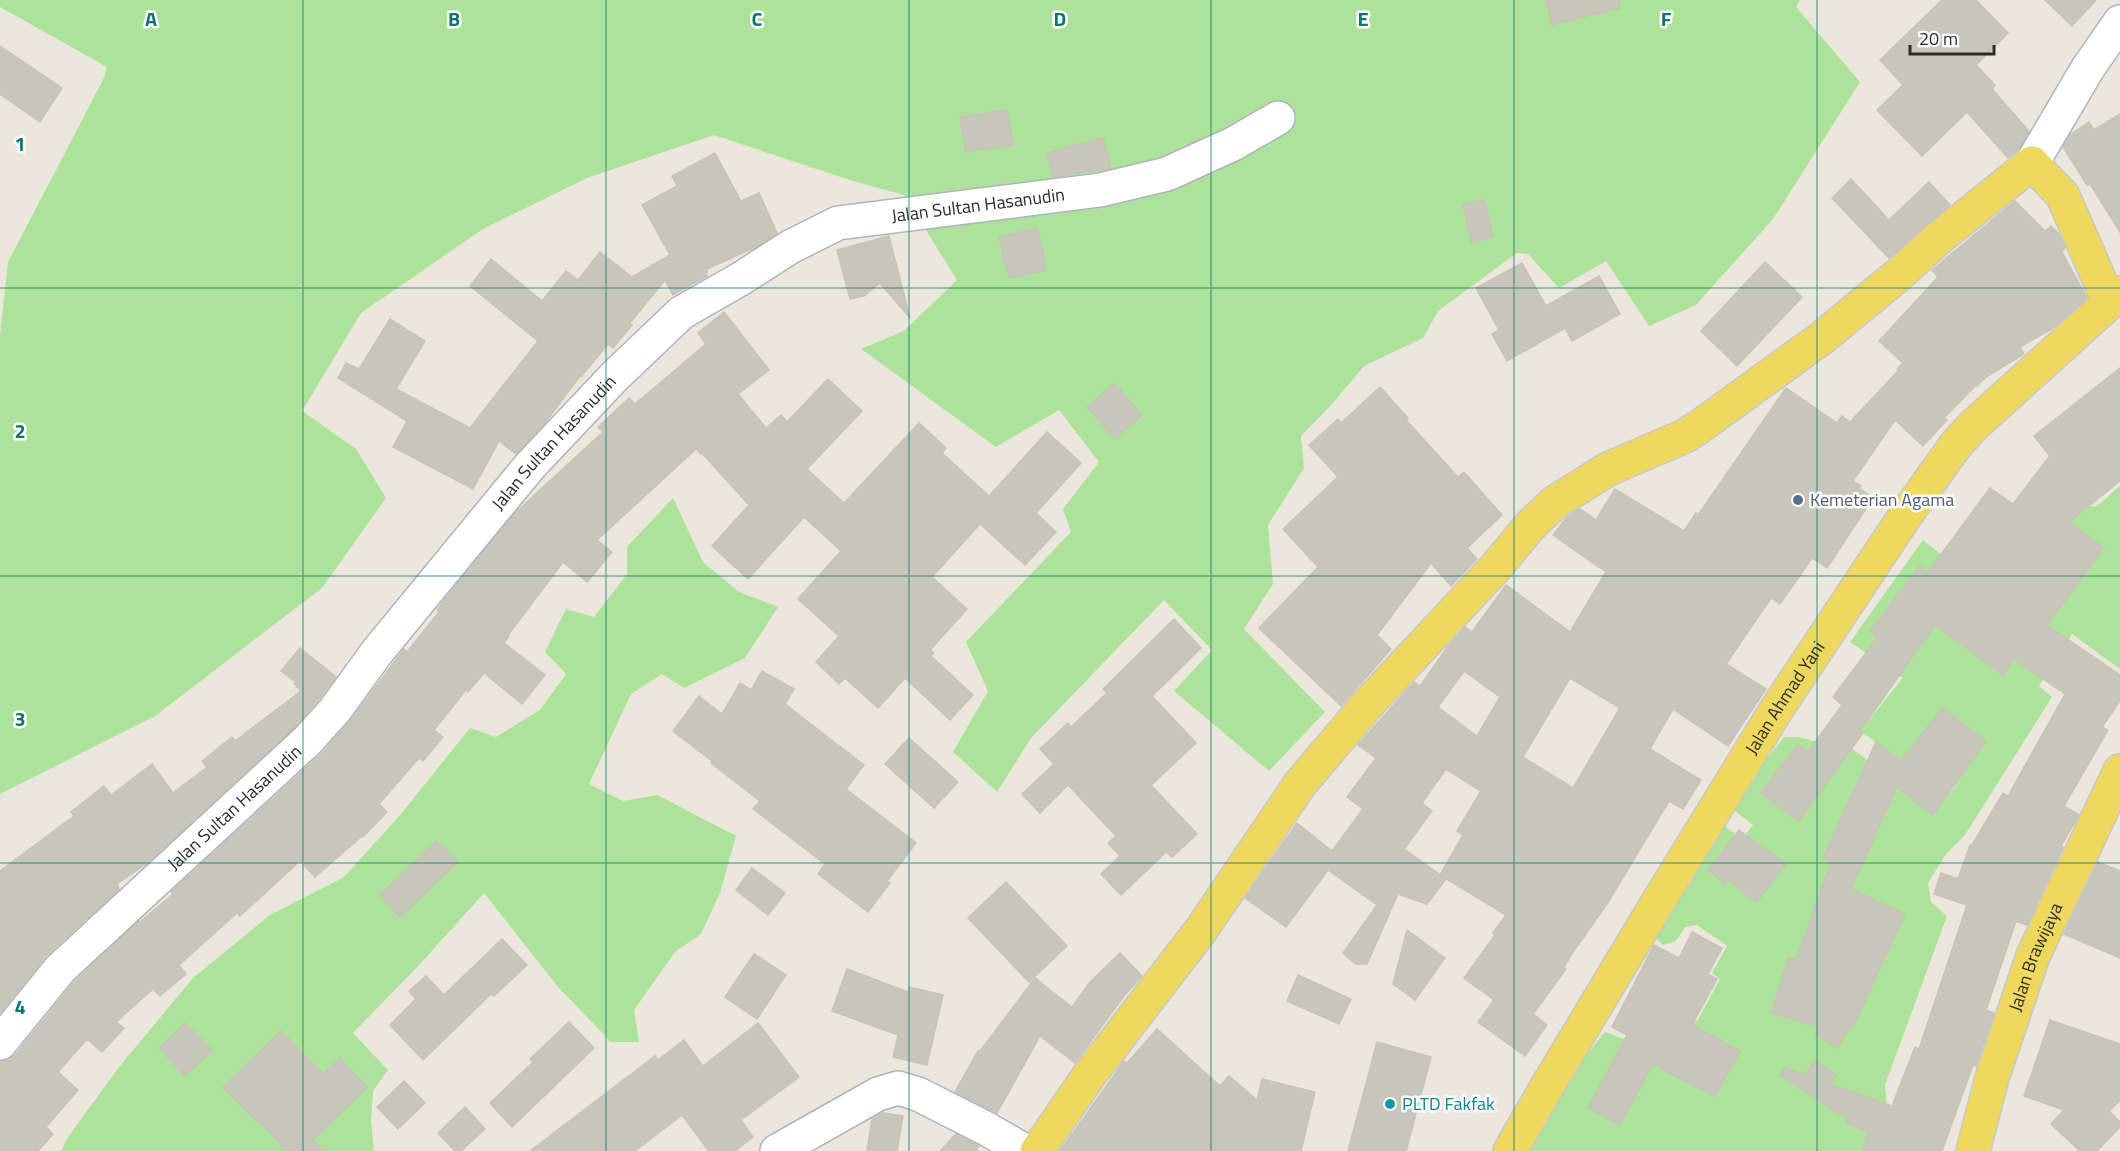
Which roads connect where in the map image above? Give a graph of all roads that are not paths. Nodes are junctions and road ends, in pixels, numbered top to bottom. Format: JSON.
{"nodes":[{"id":1,"x":2120,"y":22,"type":"edge"},
{"id":2,"x":1278,"y":118,"type":"dead end"},
{"id":3,"x":2032,"y":163,"type":"junction"},
{"id":4,"x":2115,"y":297,"type":"edge"},
{"id":5,"x":2120,"y":771,"type":"edge"},
{"id":6,"x":0,"y":1042,"type":"edge"},
{"id":7,"x":777,"y":1151,"type":"edge"},
{"id":8,"x":1025,"y":1151,"type":"edge"},
{"id":9,"x":1037,"y":1151,"type":"edge"},
{"id":10,"x":1510,"y":1151,"type":"edge"},
{"id":11,"x":1973,"y":1151,"type":"edge"}],
"edges":[{"from":1,"to":3,"type":"street"},
{"from":2,"to":6,"type":"street","name":"Jalan Sultan Hasanudin"},
{"from":3,"to":4,"type":"main road"},
{"from":3,"to":9,"type":"main road"},
{"from":4,"to":10,"type":"main road","name":"Jalan Ahmad Yani"},
{"from":5,"to":11,"type":"main road","name":"Jalan Brawijaya"},
{"from":7,"to":8,"type":"street"}]}
